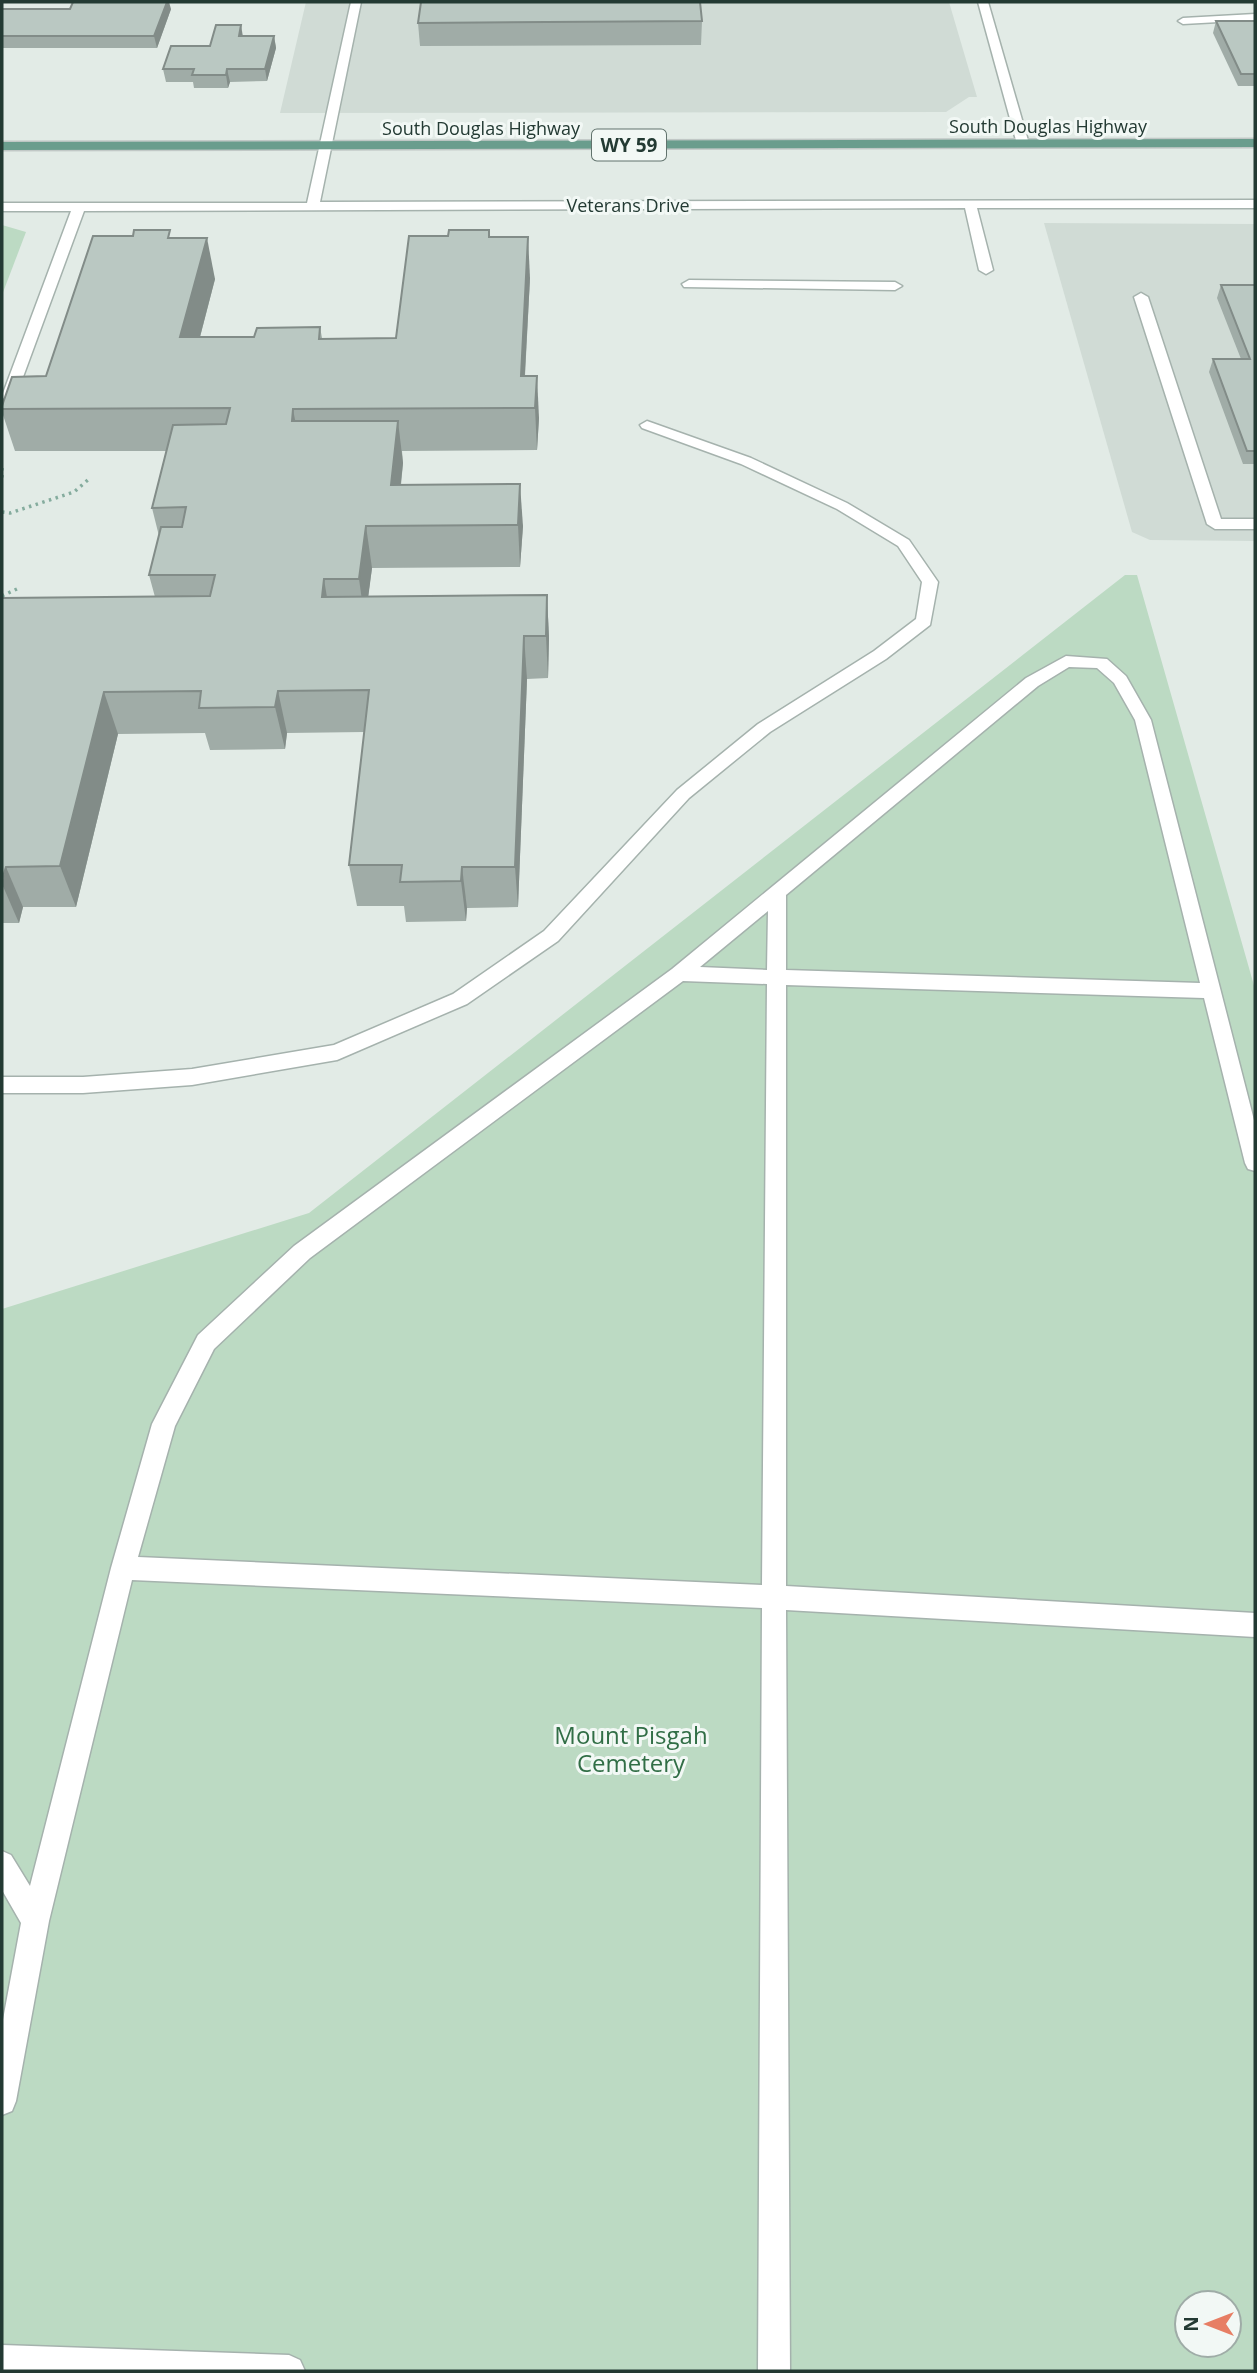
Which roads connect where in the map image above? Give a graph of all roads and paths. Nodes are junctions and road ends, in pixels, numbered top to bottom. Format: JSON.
{"nodes":[{"id":1,"x":356,"y":2,"type":"edge"},
{"id":2,"x":983,"y":2,"type":"edge"},
{"id":3,"x":1255,"y":17,"type":"edge"},
{"id":4,"x":1183,"y":21,"type":"dead end"},
{"id":5,"x":1255,"y":143,"type":"edge"},
{"id":6,"x":1023,"y":144,"type":"junction"},
{"id":7,"x":327,"y":145,"type":"junction"},
{"id":8,"x":2,"y":146,"type":"edge"},
{"id":9,"x":1255,"y":204,"type":"edge"},
{"id":10,"x":970,"y":205,"type":"junction"},
{"id":11,"x":313,"y":206,"type":"junction"},
{"id":12,"x":2,"y":207,"type":"edge"},
{"id":13,"x":79,"y":207,"type":"junction"},
{"id":14,"x":986,"y":270,"type":"dead end"},
{"id":15,"x":689,"y":284,"type":"dead end"},
{"id":16,"x":895,"y":286,"type":"dead end"},
{"id":17,"x":1141,"y":297,"type":"dead end"},
{"id":18,"x":9,"y":396,"type":"edge"},
{"id":19,"x":646,"y":425,"type":"dead end"},
{"id":20,"x":2,"y":467,"type":"edge"},
{"id":21,"x":2,"y":479,"type":"edge"},
{"id":22,"x":89,"y":480,"type":"dead end"},
{"id":23,"x":2,"y":512,"type":"edge"},
{"id":24,"x":1255,"y":524,"type":"edge"},
{"id":25,"x":19,"y":588,"type":"dead end"},
{"id":26,"x":2,"y":596,"type":"edge"},
{"id":27,"x":777,"y":893,"type":"junction"},
{"id":28,"x":679,"y":974,"type":"junction"},
{"id":29,"x":776,"y":977,"type":"junction"},
{"id":30,"x":1211,"y":991,"type":"junction"},
{"id":31,"x":2,"y":1085,"type":"edge"},
{"id":32,"x":1255,"y":1163,"type":"edge"},
{"id":33,"x":123,"y":1568,"type":"junction"},
{"id":34,"x":774,"y":1597,"type":"junction"},
{"id":35,"x":1255,"y":1625,"type":"edge"},
{"id":36,"x":2,"y":1864,"type":"edge"},
{"id":37,"x":35,"y":1921,"type":"junction"},
{"id":38,"x":2,"y":2101,"type":"edge"},
{"id":39,"x":2,"y":2360,"type":"edge"},
{"id":40,"x":289,"y":2371,"type":"edge"},
{"id":41,"x":774,"y":2371,"type":"edge"}],
"edges":[{"from":1,"to":7,"type":"street"},
{"from":2,"to":6,"type":"street"},
{"from":3,"to":4,"type":"street"},
{"from":5,"to":6,"type":"main road","name":"South Douglas Highway","number":"WY 59"},
{"from":6,"to":7,"type":"main road","name":"South Douglas Highway","number":"WY 59"},
{"from":7,"to":8,"type":"main road","name":"South Douglas Highway","number":"WY 59"},
{"from":7,"to":11,"type":"street"},
{"from":9,"to":10,"type":"street","name":"Veterans Drive"},
{"from":10,"to":11,"type":"street","name":"Veterans Drive"},
{"from":10,"to":14,"type":"street"},
{"from":11,"to":13,"type":"street","name":"Veterans Drive"},
{"from":12,"to":13,"type":"street","name":"Veterans Drive"},
{"from":13,"to":18,"type":"street"},
{"from":15,"to":16,"type":"street"},
{"from":17,"to":24,"type":"street"},
{"from":19,"to":31,"type":"street"},
{"from":20,"to":21,"type":"path"},
{"from":22,"to":23,"type":"path"},
{"from":25,"to":26,"type":"path"},
{"from":27,"to":28,"type":"street"},
{"from":27,"to":29,"type":"street"},
{"from":27,"to":30,"type":"street"},
{"from":28,"to":29,"type":"street"},
{"from":28,"to":33,"type":"street"},
{"from":29,"to":30,"type":"street"},
{"from":29,"to":34,"type":"street"},
{"from":30,"to":32,"type":"street"},
{"from":33,"to":34,"type":"street"},
{"from":33,"to":37,"type":"street"},
{"from":34,"to":35,"type":"street"},
{"from":34,"to":41,"type":"street"},
{"from":36,"to":37,"type":"street"},
{"from":37,"to":38,"type":"street"},
{"from":39,"to":40,"type":"street"}]}
